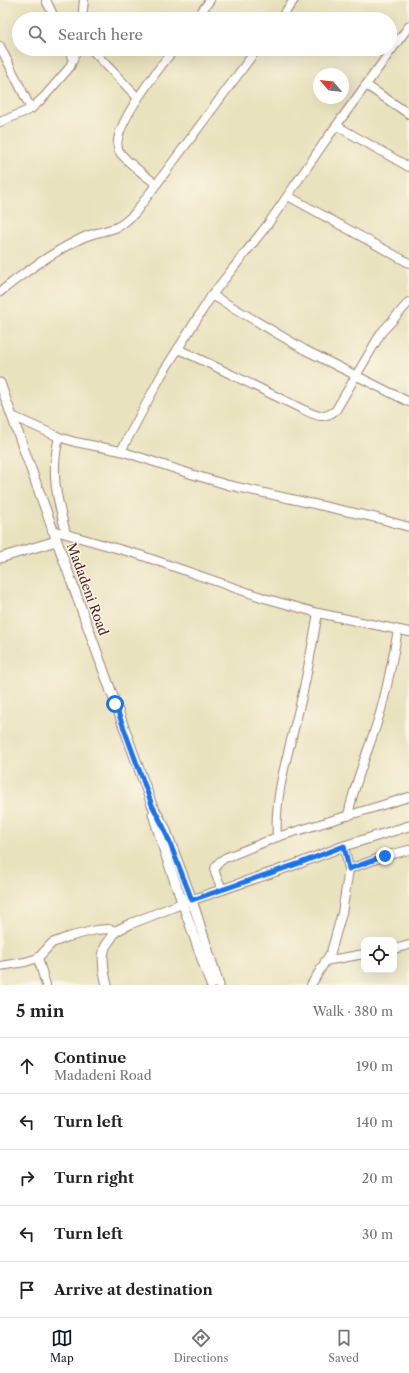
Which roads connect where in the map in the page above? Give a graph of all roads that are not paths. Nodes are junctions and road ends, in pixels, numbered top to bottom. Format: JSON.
{"nodes":[{"id":1,"x":46,"y":0,"type":"edge"},
{"id":2,"x":84,"y":0,"type":"edge"},
{"id":3,"x":210,"y":0,"type":"edge"},
{"id":4,"x":294,"y":0,"type":"edge"},
{"id":5,"x":52,"y":12,"type":"edge"},
{"id":6,"x":83,"y":12,"type":"edge"},
{"id":7,"x":201,"y":12,"type":"edge"},
{"id":8,"x":285,"y":12,"type":"edge"},
{"id":9,"x":409,"y":26,"type":"edge"},
{"id":10,"x":397,"y":43,"type":"edge"},
{"id":11,"x":0,"y":46,"type":"edge"},
{"id":12,"x":71,"y":56,"type":"edge"},
{"id":13,"x":74,"y":56,"type":"edge"},
{"id":14,"x":98,"y":56,"type":"edge"},
{"id":15,"x":169,"y":56,"type":"edge"},
{"id":16,"x":252,"y":56,"type":"edge"},
{"id":17,"x":388,"y":56,"type":"edge"},
{"id":18,"x":73,"y":60,"type":"junction"},
{"id":19,"x":366,"y":86,"type":"junction"},
{"id":20,"x":138,"y":98,"type":"junction"},
{"id":21,"x":32,"y":109,"type":"junction"},
{"id":22,"x":409,"y":114,"type":"edge"},
{"id":23,"x":0,"y":122,"type":"edge"},
{"id":24,"x":337,"y":126,"type":"junction"},
{"id":25,"x":409,"y":167,"type":"edge"},
{"id":26,"x":156,"y":184,"type":"junction"},
{"id":27,"x":288,"y":196,"type":"junction"},
{"id":28,"x":409,"y":263,"type":"edge"},
{"id":29,"x":0,"y":292,"type":"edge"},
{"id":30,"x":212,"y":295,"type":"junction"},
{"id":31,"x":409,"y":302,"type":"edge"},
{"id":32,"x":178,"y":349,"type":"junction"},
{"id":33,"x":355,"y":375,"type":"junction"},
{"id":34,"x":0,"y":382,"type":"edge"},
{"id":35,"x":409,"y":402,"type":"edge"},
{"id":36,"x":12,"y":416,"type":"junction"},
{"id":37,"x":59,"y":437,"type":"junction"},
{"id":38,"x":121,"y":451,"type":"junction"},
{"id":39,"x":409,"y":527,"type":"edge"},
{"id":40,"x":52,"y":530,"type":"junction"},
{"id":41,"x":66,"y":533,"type":"junction"},
{"id":42,"x":56,"y":541,"type":"junction"},
{"id":43,"x":0,"y":558,"type":"edge"},
{"id":44,"x":318,"y":613,"type":"junction"},
{"id":45,"x":398,"y":630,"type":"junction"},
{"id":46,"x":409,"y":632,"type":"edge"},
{"id":47,"x":409,"y":797,"type":"edge"},
{"id":48,"x":348,"y":816,"type":"junction"},
{"id":49,"x":409,"y":826,"type":"edge"},
{"id":50,"x":277,"y":837,"type":"junction"},
{"id":51,"x":344,"y":846,"type":"junction"},
{"id":52,"x":409,"y":850,"type":"edge"},
{"id":53,"x":349,"y":869,"type":"junction"},
{"id":54,"x":223,"y":890,"type":"junction"},
{"id":55,"x":187,"y":902,"type":"junction"},
{"id":56,"x":116,"y":931,"type":"junction"},
{"id":57,"x":409,"y":945,"type":"edge"},
{"id":58,"x":397,"y":948,"type":"edge"},
{"id":59,"x":361,"y":955,"type":"edge"},
{"id":60,"x":38,"y":958,"type":"junction"},
{"id":61,"x":324,"y":961,"type":"junction"},
{"id":62,"x":0,"y":966,"type":"edge"},
{"id":63,"x":46,"y":985,"type":"edge"},
{"id":64,"x":107,"y":985,"type":"edge"},
{"id":65,"x":211,"y":985,"type":"edge"},
{"id":66,"x":219,"y":985,"type":"edge"},
{"id":67,"x":311,"y":985,"type":"edge"}],
"edges":[{"from":1,"to":5,"type":"street"},
{"from":2,"to":6,"type":"street"},
{"from":3,"to":7,"type":"street"},
{"from":4,"to":8,"type":"street"},
{"from":9,"to":10,"type":"street"},
{"from":11,"to":21,"type":"street"},
{"from":12,"to":18,"type":"street"},
{"from":13,"to":18,"type":"street"},
{"from":14,"to":20,"type":"street"},
{"from":15,"to":20,"type":"street"},
{"from":16,"to":26,"type":"street"},
{"from":17,"to":19,"type":"street"},
{"from":18,"to":21,"type":"street"},
{"from":19,"to":22,"type":"street"},
{"from":19,"to":24,"type":"street"},
{"from":20,"to":26,"type":"street"},
{"from":21,"to":23,"type":"street"},
{"from":24,"to":25,"type":"street"},
{"from":24,"to":27,"type":"street"},
{"from":26,"to":29,"type":"street"},
{"from":27,"to":28,"type":"street"},
{"from":27,"to":30,"type":"street"},
{"from":30,"to":32,"type":"street"},
{"from":30,"to":33,"type":"street"},
{"from":31,"to":33,"type":"street"},
{"from":32,"to":33,"type":"street"},
{"from":32,"to":38,"type":"street"},
{"from":33,"to":35,"type":"street"},
{"from":34,"to":36,"type":"street","name":"Madadeni Road"},
{"from":36,"to":37,"type":"street"},
{"from":36,"to":40,"type":"street","name":"Madadeni Road"},
{"from":37,"to":38,"type":"street"},
{"from":37,"to":41,"type":"street"},
{"from":38,"to":39,"type":"street"},
{"from":40,"to":41,"type":"street"},
{"from":40,"to":42,"type":"street","name":"Madadeni Road"},
{"from":41,"to":44,"type":"street"},
{"from":42,"to":43,"type":"street"},
{"from":42,"to":55,"type":"street","name":"Madadeni Road"},
{"from":44,"to":45,"type":"street"},
{"from":44,"to":50,"type":"street"},
{"from":45,"to":46,"type":"street"},
{"from":45,"to":48,"type":"street"},
{"from":47,"to":48,"type":"street"},
{"from":48,"to":50,"type":"street"},
{"from":49,"to":51,"type":"street"},
{"from":50,"to":54,"type":"street"},
{"from":51,"to":53,"type":"street"},
{"from":51,"to":54,"type":"street"},
{"from":52,"to":53,"type":"street"},
{"from":53,"to":61,"type":"street"},
{"from":54,"to":55,"type":"street"},
{"from":55,"to":56,"type":"street"},
{"from":55,"to":65,"type":"street","name":"Madadeni Road"},
{"from":55,"to":66,"type":"street","name":"Madadeni Road"},
{"from":56,"to":60,"type":"street"},
{"from":56,"to":64,"type":"street"},
{"from":57,"to":58,"type":"street"},
{"from":59,"to":61,"type":"street"},
{"from":60,"to":62,"type":"street"},
{"from":60,"to":63,"type":"street"},
{"from":61,"to":67,"type":"street"}]}
